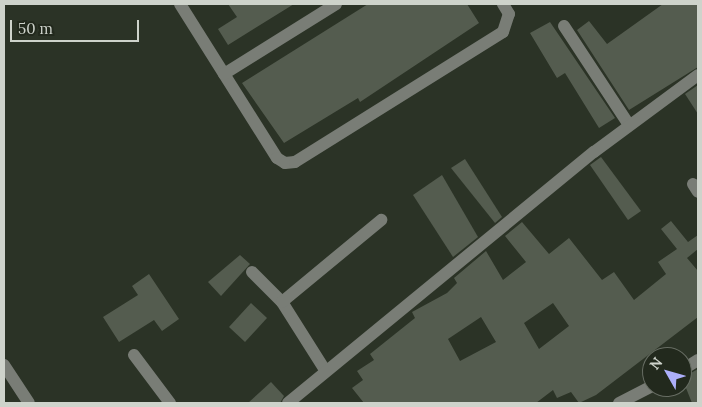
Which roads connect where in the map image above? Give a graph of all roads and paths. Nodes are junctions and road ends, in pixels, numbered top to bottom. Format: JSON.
{"nodes":[{"id":1,"x":180,"y":4,"type":"edge"},
{"id":2,"x":336,"y":4,"type":"edge"},
{"id":3,"x":503,"y":4,"type":"edge"},
{"id":4,"x":564,"y":26,"type":"dead end"},
{"id":5,"x":224,"y":74,"type":"junction"},
{"id":6,"x":698,"y":75,"type":"edge"},
{"id":7,"x":629,"y":125,"type":"junction"},
{"id":8,"x":381,"y":220,"type":"dead end"},
{"id":9,"x":252,"y":272,"type":"dead end"},
{"id":10,"x":282,"y":302,"type":"junction"},
{"id":11,"x":134,"y":355,"type":"dead end"},
{"id":12,"x":4,"y":366,"type":"edge"},
{"id":13,"x":325,"y":370,"type":"junction"},
{"id":14,"x":642,"y":391,"type":"edge"},
{"id":15,"x":22,"y":401,"type":"edge"},
{"id":16,"x":170,"y":403,"type":"edge"},
{"id":17,"x":288,"y":403,"type":"edge"},
{"id":18,"x":619,"y":403,"type":"edge"}],
"edges":[{"from":1,"to":5,"type":"street"},
{"from":2,"to":5,"type":"street"},
{"from":3,"to":5,"type":"street"},
{"from":4,"to":7,"type":"street"},
{"from":6,"to":7,"type":"street"},
{"from":7,"to":13,"type":"street"},
{"from":8,"to":10,"type":"street"},
{"from":9,"to":10,"type":"street"},
{"from":10,"to":13,"type":"street"},
{"from":11,"to":16,"type":"street"},
{"from":12,"to":15,"type":"street"},
{"from":13,"to":17,"type":"street"},
{"from":14,"to":18,"type":"street"}]}
